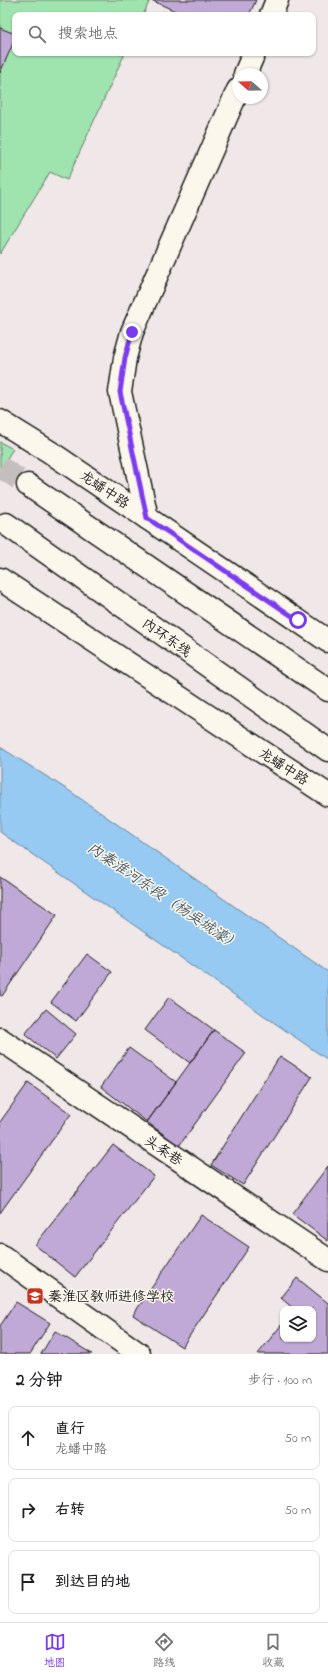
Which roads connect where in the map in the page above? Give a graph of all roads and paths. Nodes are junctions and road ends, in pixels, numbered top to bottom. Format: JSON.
{"nodes":[{"id":1,"x":277,"y":0,"type":"edge"},
{"id":2,"x":271,"y":12,"type":"edge"},
{"id":3,"x":253,"y":56,"type":"edge"},
{"id":4,"x":248,"y":68,"type":"edge"},
{"id":5,"x":232,"y":104,"type":"edge"},
{"id":6,"x":0,"y":421,"type":"edge"},
{"id":7,"x":28,"y":485,"type":"tunnel mouth"},
{"id":8,"x":147,"y":518,"type":"junction"},
{"id":9,"x":6,"y":524,"type":"dead end"},
{"id":10,"x":0,"y":579,"type":"edge"},
{"id":11,"x":328,"y":641,"type":"edge"},
{"id":12,"x":328,"y":690,"type":"edge"},
{"id":13,"x":328,"y":750,"type":"edge"},
{"id":14,"x":328,"y":795,"type":"edge"},
{"id":15,"x":0,"y":1040,"type":"edge"},
{"id":16,"x":0,"y":1255,"type":"edge"},
{"id":17,"x":328,"y":1260,"type":"edge"},
{"id":18,"x":139,"y":1354,"type":"edge"}],
"edges":[{"from":1,"to":2,"type":"main road"},
{"from":3,"to":4,"type":"main road"},
{"from":5,"to":8,"type":"main road"},
{"from":6,"to":8,"type":"main road","name":"龙蟠中路"},
{"from":7,"to":12,"type":"main road"},
{"from":8,"to":11,"type":"main road","name":"龙蟠中路"},
{"from":9,"to":13,"type":"main road","name":"内环东线"},
{"from":10,"to":14,"type":"main road","name":"龙蟠中路"},
{"from":15,"to":17,"type":"main road","name":"头条巷"},
{"from":16,"to":18,"type":"main road"}]}
